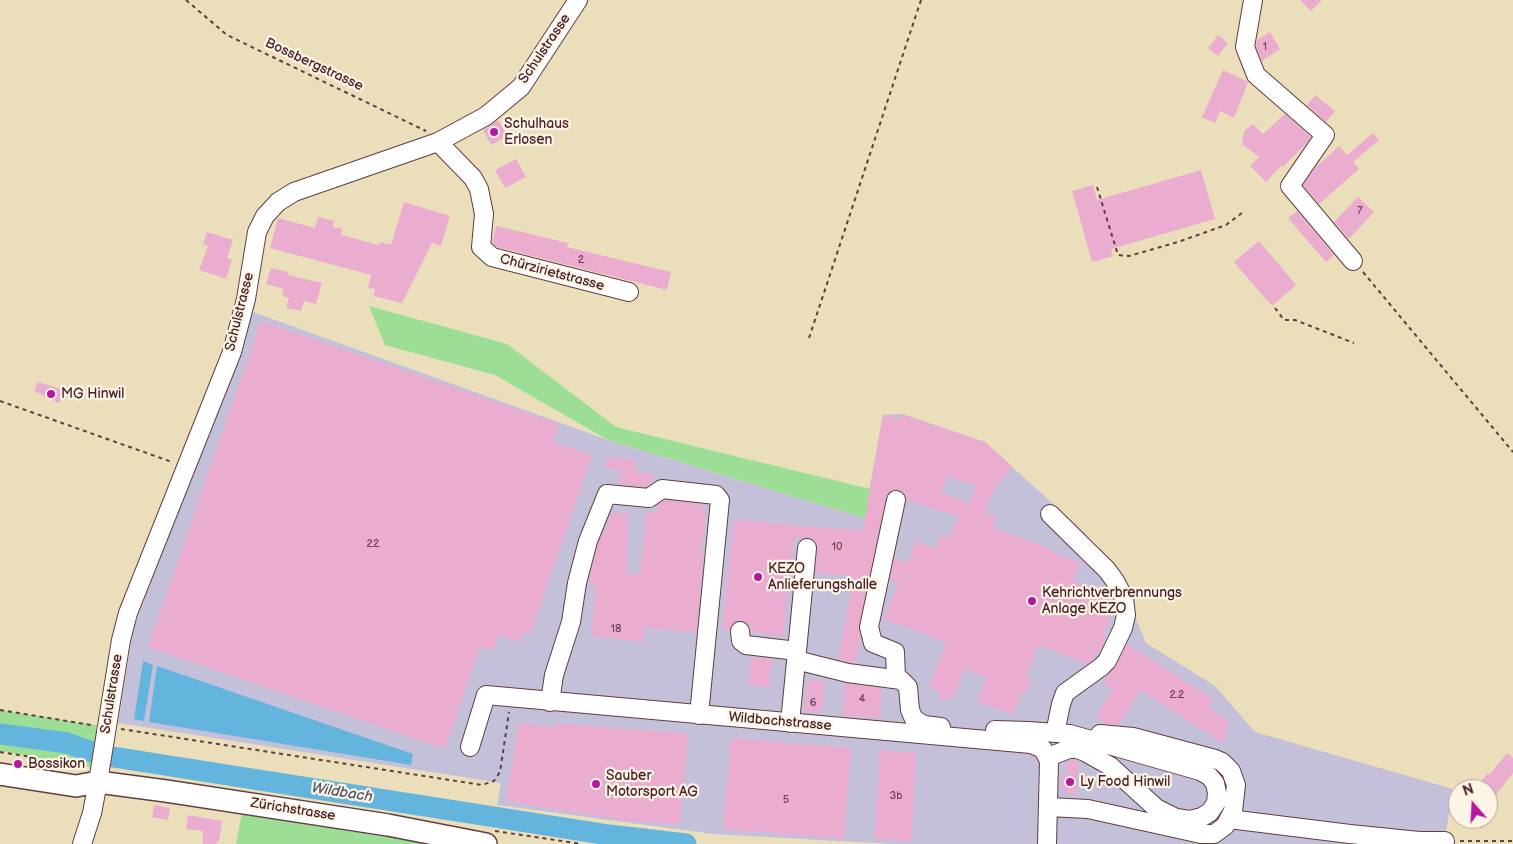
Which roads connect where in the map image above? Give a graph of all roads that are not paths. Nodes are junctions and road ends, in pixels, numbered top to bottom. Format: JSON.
{"nodes":[{"id":1,"x":578,"y":0,"type":"edge"},
{"id":2,"x":1253,"y":0,"type":"edge"},
{"id":3,"x":438,"y":142,"type":"junction"},
{"id":4,"x":1353,"y":261,"type":"road end"},
{"id":5,"x":629,"y":292,"type":"dead end"},
{"id":6,"x":896,"y":500,"type":"dead end"},
{"id":7,"x":1050,"y":514,"type":"dead end"},
{"id":8,"x":807,"y":548,"type":"dead end"},
{"id":9,"x":740,"y":632,"type":"dead end"},
{"id":10,"x":797,"y":656,"type":"junction"},
{"id":11,"x":896,"y":678,"type":"junction"},
{"id":12,"x":550,"y":702,"type":"junction"},
{"id":13,"x":699,"y":715,"type":"junction"},
{"id":14,"x":790,"y":723,"type":"junction"},
{"id":15,"x":1062,"y":733,"type":"junction"},
{"id":16,"x":470,"y":746,"type":"dead end"},
{"id":17,"x":1048,"y":757,"type":"junction"},
{"id":18,"x":0,"y":761,"type":"edge"},
{"id":19,"x":101,"y":764,"type":"junction"},
{"id":20,"x":0,"y":774,"type":"edge"},
{"id":21,"x":1048,"y":807,"type":"junction"},
{"id":22,"x":1229,"y":819,"type":"junction"},
{"id":23,"x":1049,"y":840,"type":"edge"},
{"id":24,"x":1445,"y":841,"type":"road end"},
{"id":25,"x":82,"y":844,"type":"edge"},
{"id":26,"x":486,"y":844,"type":"edge"}],
"edges":[{"from":1,"to":3,"type":"street","name":"Schulstrasse"},
{"from":2,"to":4,"type":"street"},
{"from":3,"to":5,"type":"street","name":"Chürzirietstrasse"},
{"from":3,"to":19,"type":"street","name":"Schulstrasse"},
{"from":6,"to":11,"type":"street"},
{"from":7,"to":15,"type":"street"},
{"from":8,"to":10,"type":"street"},
{"from":9,"to":10,"type":"street"},
{"from":10,"to":11,"type":"street"},
{"from":10,"to":14,"type":"street"},
{"from":11,"to":15,"type":"street"},
{"from":12,"to":13,"type":"street","name":"Wildbachstrasse"},
{"from":12,"to":13,"type":"street"},
{"from":12,"to":16,"type":"street","name":"Wildbachstrasse"},
{"from":13,"to":14,"type":"street","name":"Wildbachstrasse"},
{"from":14,"to":17,"type":"street","name":"Wildbachstrasse"},
{"from":15,"to":17,"type":"street"},
{"from":15,"to":22,"type":"street"},
{"from":17,"to":21,"type":"street"},
{"from":18,"to":19,"type":"main road","name":"Zürichstrasse"},
{"from":19,"to":20,"type":"main road","name":"Zürichstrasse"},
{"from":19,"to":25,"type":"street","name":"Schulstrasse"},
{"from":19,"to":26,"type":"main road","name":"Zürichstrasse"},
{"from":21,"to":22,"type":"street"},
{"from":21,"to":23,"type":"street"},
{"from":22,"to":24,"type":"street"}]}
